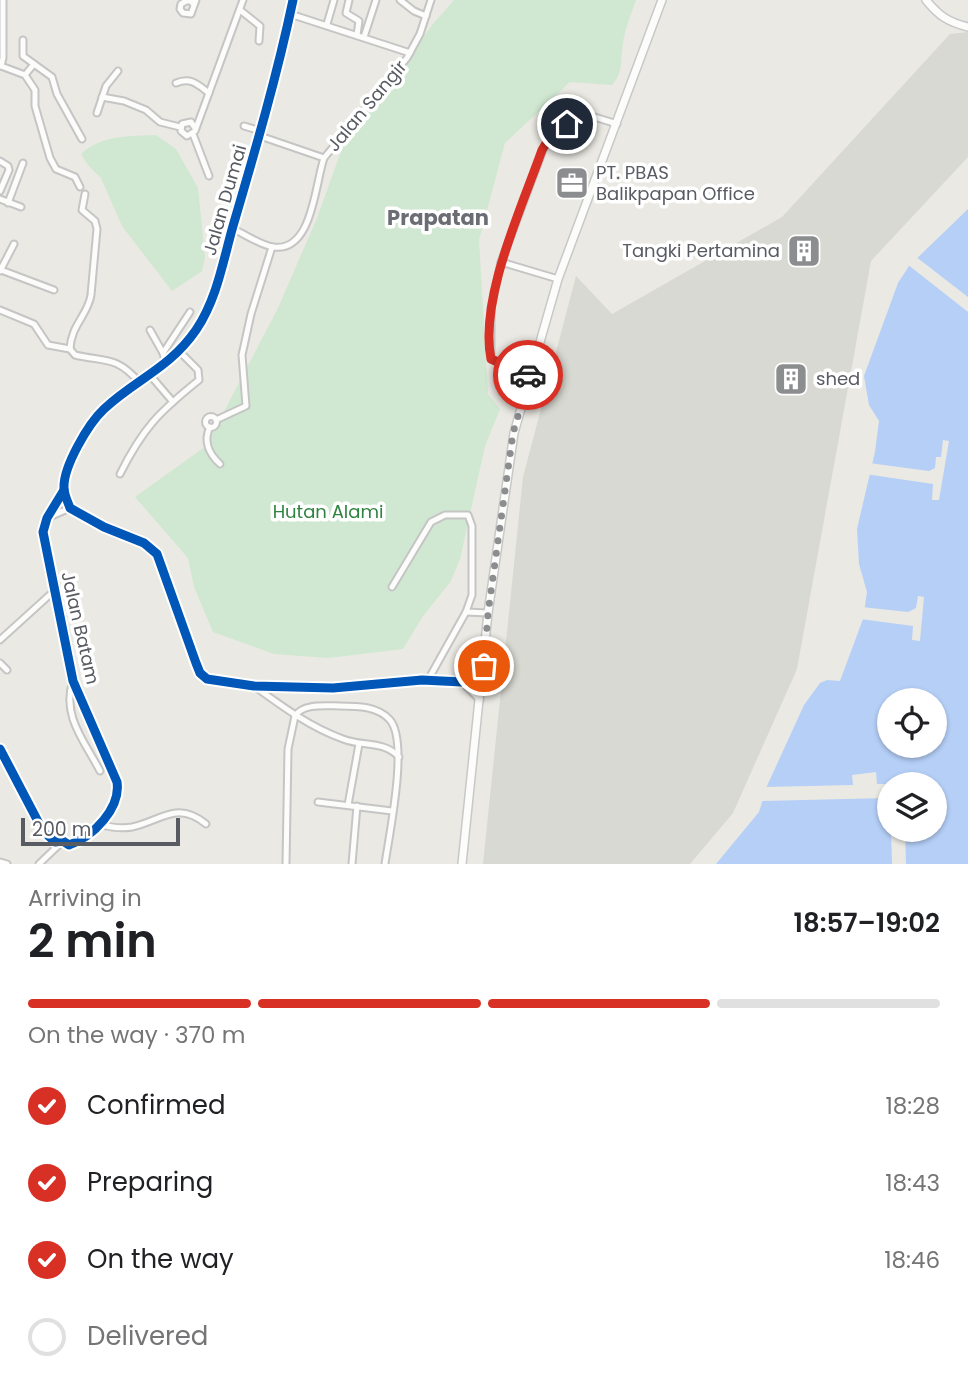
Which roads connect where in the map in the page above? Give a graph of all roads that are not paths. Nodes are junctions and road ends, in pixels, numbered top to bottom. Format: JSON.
{"nodes":[{"id":1,"x":3,"y":0,"type":"edge"},
{"id":2,"x":243,"y":0,"type":"edge"},
{"id":3,"x":293,"y":0,"type":"edge"},
{"id":4,"x":334,"y":0,"type":"edge"},
{"id":5,"x":349,"y":0,"type":"edge"},
{"id":6,"x":376,"y":0,"type":"edge"},
{"id":7,"x":400,"y":0,"type":"edge"},
{"id":8,"x":431,"y":0,"type":"edge"},
{"id":9,"x":662,"y":0,"type":"edge"},
{"id":10,"x":926,"y":0,"type":"edge"},
{"id":11,"x":240,"y":10,"type":"junction"},
{"id":12,"x":290,"y":14,"type":"junction"},
{"id":13,"x":426,"y":16,"type":"junction"},
{"id":14,"x":327,"y":24,"type":"junction"},
{"id":15,"x":968,"y":26,"type":"edge"},
{"id":16,"x":360,"y":36,"type":"junction"},
{"id":17,"x":23,"y":40,"type":"dead end"},
{"id":18,"x":259,"y":41,"type":"dead end"},
{"id":19,"x":1,"y":50,"type":"edge"},
{"id":20,"x":410,"y":53,"type":"junction"},
{"id":21,"x":34,"y":64,"type":"junction"},
{"id":22,"x":0,"y":66,"type":"edge"},
{"id":23,"x":118,"y":71,"type":"dead end"},
{"id":24,"x":25,"y":75,"type":"junction"},
{"id":25,"x":176,"y":83,"type":"dead end"},
{"id":26,"x":209,"y":93,"type":"junction"},
{"id":27,"x":102,"y":97,"type":"junction"},
{"id":28,"x":97,"y":113,"type":"dead end"},
{"id":29,"x":617,"y":124,"type":"junction"},
{"id":30,"x":244,"y":126,"type":"dead end"},
{"id":31,"x":180,"y":127,"type":"junction"},
{"id":32,"x":194,"y":131,"type":"junction"},
{"id":33,"x":260,"y":134,"type":"junction"},
{"id":34,"x":82,"y":139,"type":"dead end"},
{"id":35,"x":324,"y":158,"type":"junction"},
{"id":36,"x":0,"y":161,"type":"edge"},
{"id":37,"x":23,"y":163,"type":"dead end"},
{"id":38,"x":209,"y":176,"type":"dead end"},
{"id":39,"x":80,"y":187,"type":"dead end"},
{"id":40,"x":0,"y":191,"type":"edge"},
{"id":41,"x":85,"y":194,"type":"dead end"},
{"id":42,"x":0,"y":200,"type":"edge"},
{"id":43,"x":8,"y":203,"type":"junction"},
{"id":44,"x":22,"y":207,"type":"dead end"},
{"id":45,"x":232,"y":228,"type":"junction"},
{"id":46,"x":14,"y":244,"type":"dead end"},
{"id":47,"x":272,"y":247,"type":"junction"},
{"id":48,"x":501,"y":262,"type":"junction"},
{"id":49,"x":0,"y":271,"type":"edge"},
{"id":50,"x":558,"y":279,"type":"junction"},
{"id":51,"x":54,"y":290,"type":"dead end"},
{"id":52,"x":0,"y":310,"type":"edge"},
{"id":53,"x":190,"y":312,"type":"dead end"},
{"id":54,"x":150,"y":330,"type":"dead end"},
{"id":55,"x":70,"y":349,"type":"junction"},
{"id":56,"x":180,"y":351,"type":"junction"},
{"id":57,"x":163,"y":353,"type":"junction"},
{"id":58,"x":166,"y":365,"type":"junction"},
{"id":59,"x":150,"y":375,"type":"junction"},
{"id":60,"x":530,"y":376,"type":"junction"},
{"id":61,"x":139,"y":382,"type":"junction"},
{"id":62,"x":173,"y":401,"type":"junction"},
{"id":63,"x":220,"y":464,"type":"dead end"},
{"id":64,"x":120,"y":474,"type":"dead end"},
{"id":65,"x":64,"y":490,"type":"junction"},
{"id":66,"x":70,"y":508,"type":"junction"},
{"id":67,"x":47,"y":518,"type":"junction"},
{"id":68,"x":392,"y":587,"type":"dead end"},
{"id":69,"x":54,"y":591,"type":"junction"},
{"id":70,"x":466,"y":612,"type":"junction"},
{"id":71,"x":488,"y":613,"type":"junction"},
{"id":72,"x":0,"y":640,"type":"edge"},
{"id":73,"x":0,"y":663,"type":"edge"},
{"id":74,"x":484,"y":666,"type":"junction"},
{"id":75,"x":8,"y":670,"type":"dead end"},
{"id":76,"x":428,"y":680,"type":"junction"},
{"id":77,"x":73,"y":681,"type":"junction"},
{"id":78,"x":462,"y":682,"type":"junction"},
{"id":79,"x":254,"y":686,"type":"junction"},
{"id":80,"x":480,"y":700,"type":"junction"},
{"id":81,"x":295,"y":716,"type":"junction"},
{"id":82,"x":359,"y":744,"type":"junction"},
{"id":83,"x":0,"y":749,"type":"edge"},
{"id":84,"x":399,"y":757,"type":"junction"},
{"id":85,"x":100,"y":771,"type":"dead end"},
{"id":86,"x":317,"y":802,"type":"dead end"},
{"id":87,"x":348,"y":805,"type":"junction"},
{"id":88,"x":357,"y":806,"type":"junction"},
{"id":89,"x":392,"y":811,"type":"junction"},
{"id":90,"x":98,"y":824,"type":"junction"},
{"id":91,"x":206,"y":824,"type":"dead end"},
{"id":92,"x":63,"y":841,"type":"junction"},
{"id":93,"x":0,"y":862,"type":"edge"},
{"id":94,"x":8,"y":864,"type":"edge"},
{"id":95,"x":39,"y":864,"type":"edge"},
{"id":96,"x":286,"y":864,"type":"edge"},
{"id":97,"x":352,"y":864,"type":"edge"},
{"id":98,"x":385,"y":864,"type":"edge"},
{"id":99,"x":462,"y":864,"type":"edge"}],
"edges":[{"from":1,"to":19,"type":"street"},
{"from":2,"to":11,"type":"street"},
{"from":3,"to":12,"type":"street","name":"Jalan Dumai"},
{"from":4,"to":14,"type":"street"},
{"from":5,"to":16,"type":"street"},
{"from":6,"to":16,"type":"street"},
{"from":7,"to":13,"type":"street"},
{"from":8,"to":13,"type":"street","name":"Jalan Sangir"},
{"from":9,"to":29,"type":"main road"},
{"from":10,"to":15,"type":"main road"},
{"from":11,"to":18,"type":"street"},
{"from":11,"to":26,"type":"street"},
{"from":12,"to":14,"type":"street","name":"Jalan Sangir"},
{"from":12,"to":33,"type":"street","name":"Jalan Dumai"},
{"from":13,"to":20,"type":"street","name":"Jalan Sangir"},
{"from":14,"to":16,"type":"street","name":"Jalan Sangir"},
{"from":16,"to":20,"type":"street","name":"Jalan Sangir"},
{"from":17,"to":21,"type":"street"},
{"from":19,"to":22,"type":"street"},
{"from":20,"to":35,"type":"street","name":"Jalan Sangir"},
{"from":21,"to":24,"type":"street"},
{"from":21,"to":34,"type":"street"},
{"from":22,"to":24,"type":"street"},
{"from":23,"to":27,"type":"street"},
{"from":24,"to":39,"type":"street"},
{"from":25,"to":26,"type":"street"},
{"from":26,"to":32,"type":"street"},
{"from":27,"to":28,"type":"street"},
{"from":27,"to":31,"type":"street"},
{"from":29,"to":48,"type":"street"},
{"from":29,"to":50,"type":"main road"},
{"from":30,"to":33,"type":"street","name":"Jalan Sangir"},
{"from":31,"to":32,"type":"street"},
{"from":31,"to":32,"type":"street"},
{"from":32,"to":38,"type":"street"},
{"from":33,"to":35,"type":"street","name":"Jalan Sangir"},
{"from":33,"to":45,"type":"street","name":"Jalan Dumai"},
{"from":35,"to":47,"type":"street","name":"Jalan Sangir"},
{"from":36,"to":40,"type":"street"},
{"from":37,"to":43,"type":"street"},
{"from":41,"to":55,"type":"street"},
{"from":42,"to":43,"type":"street"},
{"from":43,"to":44,"type":"street"},
{"from":45,"to":47,"type":"street"},
{"from":45,"to":56,"type":"street","name":"Jalan Dumai"},
{"from":46,"to":49,"type":"street"},
{"from":47,"to":63,"type":"street"},
{"from":48,"to":50,"type":"street"},
{"from":48,"to":60,"type":"street"},
{"from":49,"to":51,"type":"street"},
{"from":50,"to":60,"type":"main road"},
{"from":52,"to":55,"type":"street"},
{"from":53,"to":57,"type":"street"},
{"from":54,"to":57,"type":"street"},
{"from":55,"to":61,"type":"street"},
{"from":56,"to":58,"type":"street","name":"Jalan Dumai"},
{"from":56,"to":62,"type":"street"},
{"from":57,"to":58,"type":"street"},
{"from":58,"to":59,"type":"street","name":"Jalan Dumai"},
{"from":59,"to":61,"type":"street","name":"Jalan Dumai"},
{"from":59,"to":62,"type":"street"},
{"from":60,"to":71,"type":"main road"},
{"from":61,"to":65,"type":"street","name":"Jalan Dumai"},
{"from":62,"to":64,"type":"street"},
{"from":65,"to":66,"type":"street"},
{"from":65,"to":67,"type":"street","name":"Jalan Dumai"},
{"from":66,"to":67,"type":"street"},
{"from":66,"to":79,"type":"street"},
{"from":67,"to":69,"type":"street","name":"Jalan Batam"},
{"from":68,"to":70,"type":"street"},
{"from":69,"to":72,"type":"street","name":"Jalan Batam"},
{"from":69,"to":77,"type":"street","name":"Jalan Batam"},
{"from":70,"to":71,"type":"street"},
{"from":70,"to":76,"type":"street"},
{"from":71,"to":74,"type":"main road"},
{"from":73,"to":75,"type":"street"},
{"from":74,"to":78,"type":"street"},
{"from":74,"to":80,"type":"main road"},
{"from":76,"to":78,"type":"street"},
{"from":76,"to":79,"type":"street"},
{"from":77,"to":85,"type":"street"},
{"from":77,"to":90,"type":"street","name":"Jalan Batam"},
{"from":78,"to":80,"type":"street"},
{"from":79,"to":81,"type":"street"},
{"from":80,"to":99,"type":"main road"},
{"from":81,"to":82,"type":"street"},
{"from":81,"to":84,"type":"street"},
{"from":81,"to":96,"type":"street"},
{"from":82,"to":84,"type":"street"},
{"from":82,"to":87,"type":"street"},
{"from":83,"to":92,"type":"street"},
{"from":84,"to":89,"type":"street"},
{"from":86,"to":87,"type":"street"},
{"from":87,"to":88,"type":"street"},
{"from":88,"to":89,"type":"street"},
{"from":88,"to":97,"type":"street"},
{"from":89,"to":98,"type":"street"},
{"from":90,"to":91,"type":"street"},
{"from":90,"to":92,"type":"street","name":"Jalan Batam"},
{"from":92,"to":95,"type":"street"},
{"from":93,"to":94,"type":"street"}]}
